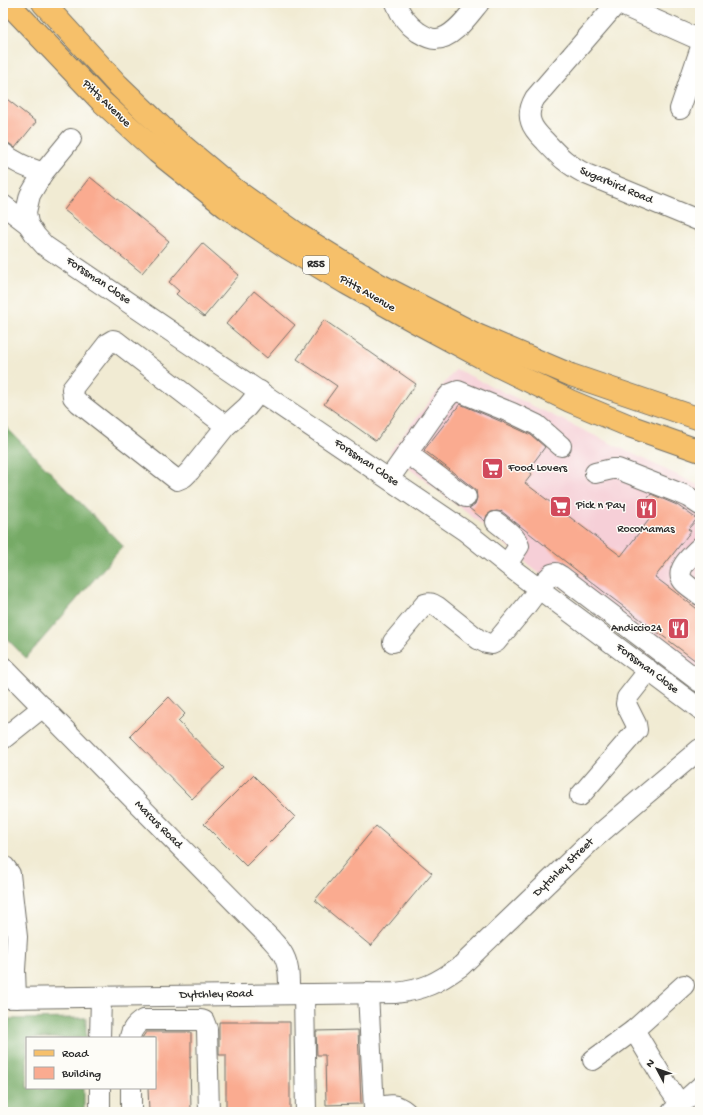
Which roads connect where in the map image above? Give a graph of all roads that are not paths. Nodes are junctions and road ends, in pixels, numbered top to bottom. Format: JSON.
{"nodes":[{"id":1,"x":8,"y":3,"type":"edge"},
{"id":2,"x":43,"y":3,"type":"edge"},
{"id":3,"x":396,"y":3,"type":"edge"},
{"id":4,"x":479,"y":3,"type":"edge"},
{"id":5,"x":629,"y":5,"type":"edge"},
{"id":6,"x":700,"y":40,"type":"edge"},
{"id":7,"x":700,"y":50,"type":"edge"},
{"id":8,"x":680,"y":109,"type":"dead end"},
{"id":9,"x":71,"y":139,"type":"dead end"},
{"id":10,"x":3,"y":153,"type":"edge"},
{"id":11,"x":43,"y":173,"type":"junction"},
{"id":12,"x":3,"y":205,"type":"edge"},
{"id":13,"x":700,"y":221,"type":"edge"},
{"id":14,"x":28,"y":224,"type":"junction"},
{"id":15,"x":260,"y":391,"type":"junction"},
{"id":16,"x":700,"y":419,"type":"edge"},
{"id":17,"x":226,"y":426,"type":"junction"},
{"id":18,"x":561,"y":446,"type":"dead end"},
{"id":19,"x":700,"y":451,"type":"edge"},
{"id":20,"x":407,"y":453,"type":"junction"},
{"id":21,"x":595,"y":473,"type":"dead end"},
{"id":22,"x":389,"y":479,"type":"junction"},
{"id":23,"x":466,"y":497,"type":"dead end"},
{"id":24,"x":700,"y":505,"type":"edge"},
{"id":25,"x":496,"y":522,"type":"dead end"},
{"id":26,"x":700,"y":547,"type":"edge"},
{"id":27,"x":507,"y":564,"type":"junction"},
{"id":28,"x":539,"y":588,"type":"junction"},
{"id":29,"x":700,"y":595,"type":"edge"},
{"id":30,"x":393,"y":642,"type":"dead end"},
{"id":31,"x":3,"y":667,"type":"edge"},
{"id":32,"x":649,"y":670,"type":"junction"},
{"id":33,"x":700,"y":682,"type":"edge"},
{"id":34,"x":43,"y":707,"type":"junction"},
{"id":35,"x":699,"y":707,"type":"edge"},
{"id":36,"x":3,"y":739,"type":"edge"},
{"id":37,"x":700,"y":749,"type":"edge"},
{"id":38,"x":580,"y":796,"type":"dead end"},
{"id":39,"x":3,"y":867,"type":"edge"},
{"id":40,"x":684,"y":985,"type":"dead end"},
{"id":41,"x":428,"y":986,"type":"joint"},
{"id":42,"x":368,"y":993,"type":"junction"},
{"id":43,"x":297,"y":994,"type":"junction"},
{"id":44,"x":101,"y":997,"type":"junction"},
{"id":45,"x":10,"y":998,"type":"edge"},
{"id":46,"x":634,"y":1030,"type":"junction"},
{"id":47,"x":100,"y":1037,"type":"edge"},
{"id":48,"x":130,"y":1037,"type":"edge"},
{"id":49,"x":593,"y":1060,"type":"dead end"},
{"id":50,"x":700,"y":1087,"type":"edge"},
{"id":51,"x":100,"y":1089,"type":"edge"},
{"id":52,"x":131,"y":1089,"type":"edge"},
{"id":53,"x":676,"y":1108,"type":"edge"},
{"id":54,"x":372,"y":1111,"type":"edge"},
{"id":55,"x":100,"y":1112,"type":"edge"},
{"id":56,"x":131,"y":1112,"type":"edge"},
{"id":57,"x":209,"y":1112,"type":"edge"},
{"id":58,"x":306,"y":1112,"type":"edge"},
{"id":59,"x":406,"y":1112,"type":"edge"}],
"edges":[{"from":1,"to":19,"type":"main road","name":"Pitts Avenue","number":"R55"},
{"from":2,"to":16,"type":"main road","name":"Pitts Avenue","number":"R55"},
{"from":3,"to":4,"type":"street"},
{"from":5,"to":6,"type":"street"},
{"from":5,"to":13,"type":"street","name":"Sugarbird Road"},
{"from":7,"to":8,"type":"street"},
{"from":9,"to":11,"type":"street"},
{"from":10,"to":11,"type":"street"},
{"from":11,"to":14,"type":"street"},
{"from":12,"to":14,"type":"street","name":"Forssman Close"},
{"from":14,"to":15,"type":"street","name":"Forssman Close"},
{"from":15,"to":17,"type":"street"},
{"from":15,"to":22,"type":"street","name":"Forssman Close"},
{"from":17,"to":17,"type":"street"},
{"from":18,"to":20,"type":"street"},
{"from":20,"to":22,"type":"street"},
{"from":20,"to":23,"type":"street"},
{"from":21,"to":24,"type":"street"},
{"from":22,"to":27,"type":"street","name":"Forssman Close"},
{"from":25,"to":27,"type":"street"},
{"from":26,"to":29,"type":"street"},
{"from":27,"to":28,"type":"street","name":"Forssman Close"},
{"from":28,"to":30,"type":"street"},
{"from":28,"to":32,"type":"street","name":"Forssman Close"},
{"from":28,"to":33,"type":"street"},
{"from":31,"to":34,"type":"street","name":"Marcus Road"},
{"from":32,"to":35,"type":"street","name":"Forssman Close"},
{"from":32,"to":38,"type":"street"},
{"from":34,"to":36,"type":"street"},
{"from":34,"to":43,"type":"street","name":"Marcus Road"},
{"from":37,"to":41,"type":"street","name":"Dytchley Street"},
{"from":39,"to":45,"type":"street"},
{"from":40,"to":46,"type":"street"},
{"from":41,"to":42,"type":"street","name":"Dytchley Road"},
{"from":42,"to":43,"type":"street","name":"Dytchley Road"},
{"from":42,"to":54,"type":"street"},
{"from":43,"to":44,"type":"street","name":"Dytchley Road"},
{"from":43,"to":58,"type":"street","name":"Marcus Road"},
{"from":44,"to":45,"type":"street","name":"Dytchley Road"},
{"from":44,"to":47,"type":"street"},
{"from":46,"to":49,"type":"street"},
{"from":46,"to":53,"type":"street"},
{"from":48,"to":57,"type":"street"},
{"from":50,"to":53,"type":"street"},
{"from":51,"to":55,"type":"street"},
{"from":52,"to":56,"type":"street"},
{"from":54,"to":59,"type":"street"}]}
